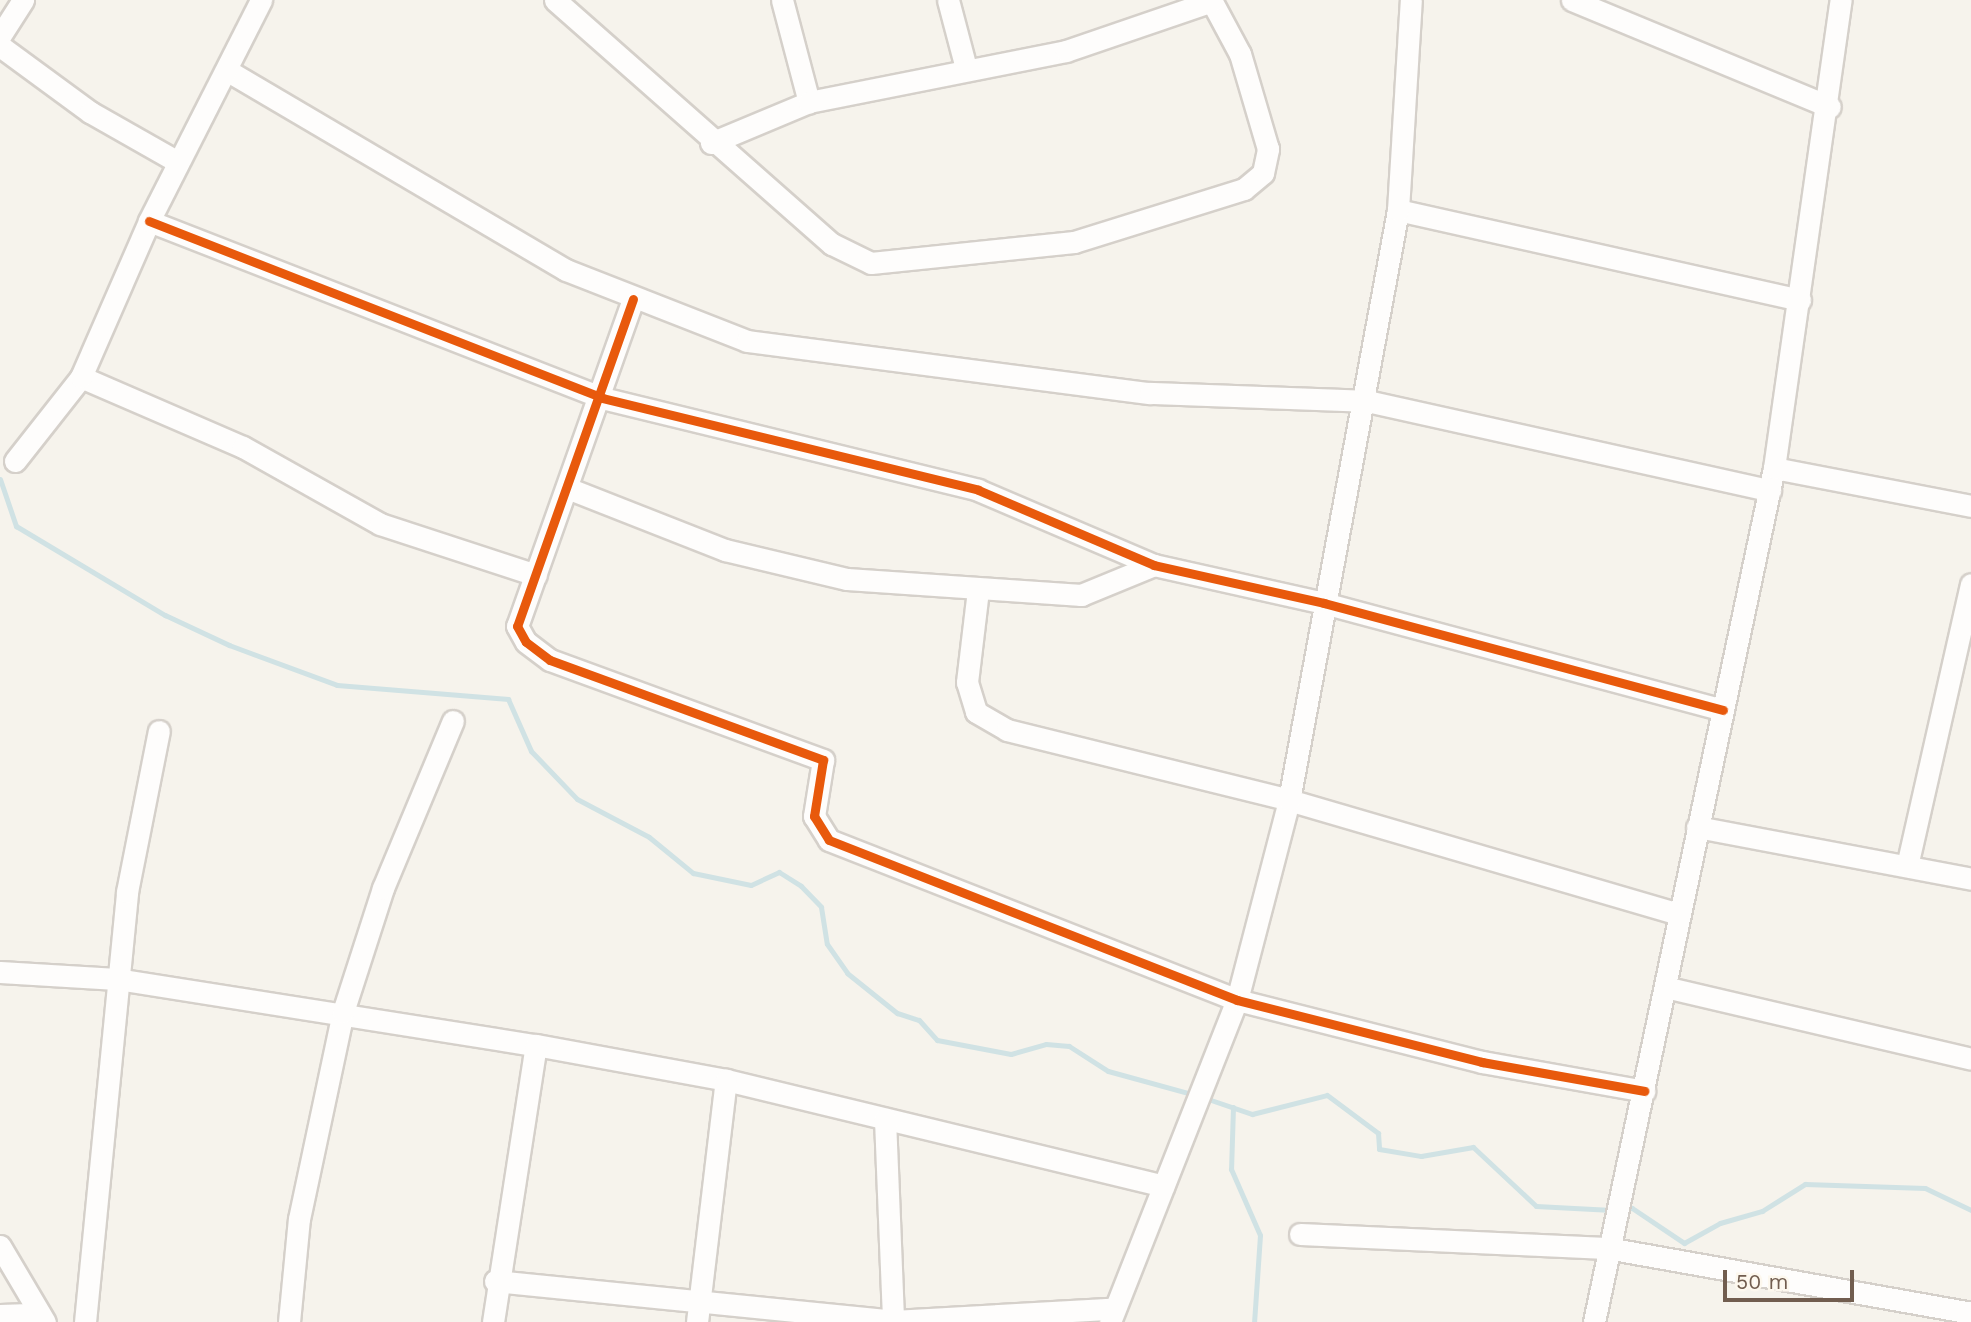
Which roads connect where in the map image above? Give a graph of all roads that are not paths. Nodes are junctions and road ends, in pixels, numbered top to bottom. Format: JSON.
{"nodes":[{"id":1,"x":23,"y":0,"type":"edge"},
{"id":2,"x":261,"y":0,"type":"edge"},
{"id":3,"x":555,"y":0,"type":"edge"},
{"id":4,"x":782,"y":0,"type":"edge"},
{"id":5,"x":948,"y":0,"type":"edge"},
{"id":6,"x":1212,"y":0,"type":"edge"},
{"id":7,"x":1411,"y":0,"type":"edge"},
{"id":8,"x":1572,"y":0,"type":"edge"},
{"id":9,"x":1841,"y":0,"type":"edge"},
{"id":10,"x":0,"y":36,"type":"edge"},
{"id":11,"x":0,"y":46,"type":"edge"},
{"id":12,"x":966,"y":68,"type":"junction"},
{"id":13,"x":228,"y":71,"type":"junction"},
{"id":14,"x":809,"y":102,"type":"junction"},
{"id":15,"x":1830,"y":107,"type":"junction"},
{"id":16,"x":711,"y":143,"type":"junction"},
{"id":17,"x":178,"y":162,"type":"junction"},
{"id":18,"x":1398,"y":210,"type":"junction"},
{"id":19,"x":149,"y":221,"type":"junction"},
{"id":20,"x":633,"y":299,"type":"junction"},
{"id":21,"x":1800,"y":300,"type":"junction"},
{"id":22,"x":81,"y":377,"type":"junction"},
{"id":23,"x":602,"y":398,"type":"junction"},
{"id":24,"x":1367,"y":401,"type":"junction"},
{"id":25,"x":15,"y":461,"type":"dead end"},
{"id":26,"x":1774,"y":468,"type":"junction"},
{"id":27,"x":570,"y":489,"type":"junction"},
{"id":28,"x":1770,"y":490,"type":"junction"},
{"id":29,"x":1971,"y":506,"type":"edge"},
{"id":30,"x":1154,"y":565,"type":"junction"},
{"id":31,"x":536,"y":575,"type":"junction"},
{"id":32,"x":1971,"y":584,"type":"edge"},
{"id":33,"x":978,"y":590,"type":"junction"},
{"id":34,"x":1324,"y":603,"type":"junction"},
{"id":35,"x":1723,"y":710,"type":"junction"},
{"id":36,"x":453,"y":721,"type":"dead end"},
{"id":37,"x":159,"y":731,"type":"dead end"},
{"id":38,"x":1289,"y":800,"type":"junction"},
{"id":39,"x":1697,"y":827,"type":"junction"},
{"id":40,"x":1907,"y":866,"type":"junction"},
{"id":41,"x":1971,"y":879,"type":"edge"},
{"id":42,"x":1678,"y":914,"type":"junction"},
{"id":43,"x":0,"y":972,"type":"edge"},
{"id":44,"x":117,"y":979,"type":"junction"},
{"id":45,"x":1665,"y":987,"type":"junction"},
{"id":46,"x":1237,"y":999,"type":"junction"},
{"id":47,"x":344,"y":1012,"type":"junction"},
{"id":48,"x":536,"y":1045,"type":"junction"},
{"id":49,"x":1971,"y":1059,"type":"edge"},
{"id":50,"x":726,"y":1080,"type":"junction"},
{"id":51,"x":1644,"y":1091,"type":"junction"},
{"id":52,"x":885,"y":1119,"type":"junction"},
{"id":53,"x":1163,"y":1186,"type":"junction"},
{"id":54,"x":1300,"y":1234,"type":"dead end"},
{"id":55,"x":0,"y":1246,"type":"edge"},
{"id":56,"x":1607,"y":1248,"type":"junction"},
{"id":57,"x":495,"y":1281,"type":"junction"},
{"id":58,"x":697,"y":1311,"type":"edge"},
{"id":59,"x":1971,"y":1313,"type":"edge"},
{"id":60,"x":0,"y":1315,"type":"edge"},
{"id":61,"x":1110,"y":1315,"type":"edge"},
{"id":62,"x":42,"y":1318,"type":"edge"},
{"id":63,"x":893,"y":1321,"type":"edge"},
{"id":64,"x":85,"y":1322,"type":"edge"},
{"id":65,"x":289,"y":1322,"type":"edge"},
{"id":66,"x":493,"y":1322,"type":"edge"},
{"id":67,"x":1594,"y":1322,"type":"edge"}],
"edges":[{"from":1,"to":10,"type":"street"},
{"from":2,"to":13,"type":"street"},
{"from":3,"to":16,"type":"street"},
{"from":4,"to":14,"type":"street"},
{"from":5,"to":12,"type":"street"},
{"from":6,"to":12,"type":"street"},
{"from":6,"to":16,"type":"street"},
{"from":7,"to":18,"type":"street"},
{"from":8,"to":15,"type":"street"},
{"from":9,"to":15,"type":"street"},
{"from":11,"to":17,"type":"street"},
{"from":12,"to":14,"type":"street"},
{"from":13,"to":17,"type":"street"},
{"from":13,"to":20,"type":"street"},
{"from":14,"to":16,"type":"street"},
{"from":15,"to":21,"type":"street"},
{"from":17,"to":19,"type":"street"},
{"from":18,"to":21,"type":"street"},
{"from":18,"to":24,"type":"street"},
{"from":19,"to":22,"type":"street"},
{"from":19,"to":23,"type":"street"},
{"from":20,"to":23,"type":"street"},
{"from":20,"to":24,"type":"street"},
{"from":21,"to":26,"type":"street"},
{"from":22,"to":25,"type":"street"},
{"from":22,"to":31,"type":"street"},
{"from":23,"to":27,"type":"street"},
{"from":23,"to":30,"type":"street"},
{"from":24,"to":28,"type":"street"},
{"from":24,"to":34,"type":"street"},
{"from":26,"to":28,"type":"street"},
{"from":26,"to":29,"type":"street"},
{"from":27,"to":31,"type":"street"},
{"from":27,"to":33,"type":"street"},
{"from":28,"to":35,"type":"street"},
{"from":30,"to":33,"type":"street"},
{"from":30,"to":34,"type":"street"},
{"from":31,"to":46,"type":"street"},
{"from":32,"to":40,"type":"street"},
{"from":33,"to":38,"type":"street"},
{"from":34,"to":35,"type":"street"},
{"from":34,"to":38,"type":"street"},
{"from":35,"to":39,"type":"street"},
{"from":36,"to":47,"type":"street"},
{"from":37,"to":44,"type":"street"},
{"from":38,"to":42,"type":"street"},
{"from":38,"to":46,"type":"street"},
{"from":39,"to":40,"type":"street"},
{"from":39,"to":42,"type":"street"},
{"from":40,"to":41,"type":"street"},
{"from":42,"to":45,"type":"street"},
{"from":43,"to":44,"type":"street"},
{"from":44,"to":47,"type":"street"},
{"from":44,"to":64,"type":"street"},
{"from":45,"to":49,"type":"street"},
{"from":45,"to":51,"type":"street"},
{"from":46,"to":51,"type":"street"},
{"from":46,"to":53,"type":"street"},
{"from":47,"to":48,"type":"street"},
{"from":47,"to":65,"type":"street"},
{"from":48,"to":50,"type":"street"},
{"from":48,"to":57,"type":"street"},
{"from":50,"to":52,"type":"street"},
{"from":50,"to":58,"type":"street"},
{"from":51,"to":56,"type":"street"},
{"from":52,"to":53,"type":"street"},
{"from":52,"to":63,"type":"street"},
{"from":53,"to":61,"type":"street"},
{"from":54,"to":56,"type":"street"},
{"from":55,"to":62,"type":"street"},
{"from":56,"to":59,"type":"street"},
{"from":56,"to":67,"type":"street"},
{"from":57,"to":58,"type":"street"},
{"from":57,"to":66,"type":"street"},
{"from":58,"to":63,"type":"street"},
{"from":60,"to":62,"type":"street"},
{"from":61,"to":63,"type":"street"}]}
